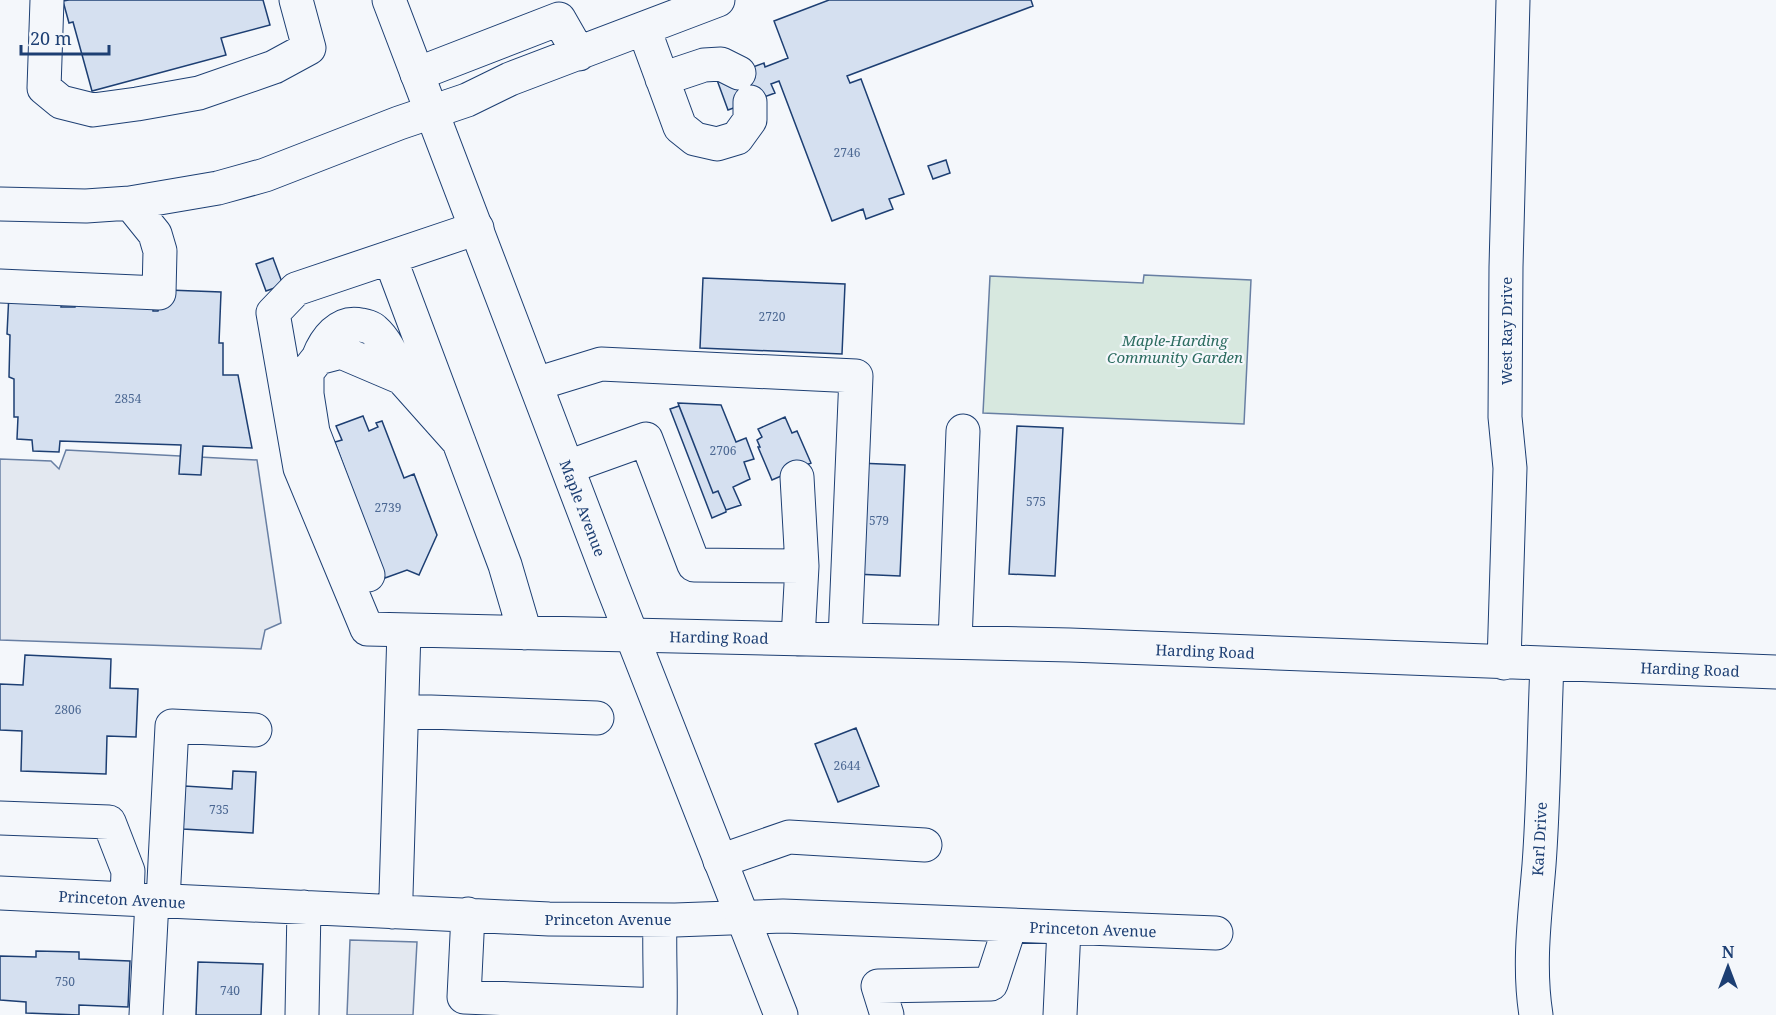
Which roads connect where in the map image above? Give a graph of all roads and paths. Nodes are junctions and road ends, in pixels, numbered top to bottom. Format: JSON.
{"nodes":[{"id":1,"x":47,"y":0,"type":"edge"},
{"id":2,"x":296,"y":0,"type":"edge"},
{"id":3,"x":389,"y":0,"type":"edge"},
{"id":4,"x":718,"y":0,"type":"edge"},
{"id":5,"x":1513,"y":0,"type":"edge"},
{"id":6,"x":644,"y":29,"type":"junction"},
{"id":7,"x":579,"y":54,"type":"junction"},
{"id":8,"x":417,"y":74,"type":"junction"},
{"id":9,"x":662,"y":80,"type":"junction"},
{"id":10,"x":432,"y":113,"type":"junction"},
{"id":11,"x":130,"y":202,"type":"junction"},
{"id":12,"x":0,"y":204,"type":"edge"},
{"id":13,"x":477,"y":228,"type":"junction"},
{"id":14,"x":390,"y":258,"type":"junction"},
{"id":15,"x":0,"y":286,"type":"edge"},
{"id":16,"x":536,"y":384,"type":"junction"},
{"id":17,"x":963,"y":431,"type":"dead end"},
{"id":18,"x":459,"y":442,"type":"junction"},
{"id":19,"x":568,"y":467,"type":"junction"},
{"id":20,"x":797,"y":477,"type":"dead end"},
{"id":21,"x":802,"y":566,"type":"junction"},
{"id":22,"x":397,"y":630,"type":"junction"},
{"id":23,"x":525,"y":633,"type":"junction"},
{"id":24,"x":633,"y":635,"type":"junction"},
{"id":25,"x":798,"y":639,"type":"junction"},
{"id":26,"x":845,"y":640,"type":"junction"},
{"id":27,"x":955,"y":642,"type":"junction"},
{"id":28,"x":1504,"y":663,"type":"junction"},
{"id":29,"x":1547,"y":664,"type":"junction"},
{"id":30,"x":1776,"y":672,"type":"edge"},
{"id":31,"x":402,"y":711,"type":"junction"},
{"id":32,"x":597,"y":718,"type":"dead end"},
{"id":33,"x":255,"y":730,"type":"dead end"},
{"id":34,"x":0,"y":818,"type":"edge"},
{"id":35,"x":925,"y":845,"type":"dead end"},
{"id":36,"x":720,"y":861,"type":"junction"},
{"id":37,"x":0,"y":893,"type":"edge"},
{"id":38,"x":147,"y":900,"type":"junction"},
{"id":39,"x":304,"y":907,"type":"junction"},
{"id":40,"x":393,"y":912,"type":"junction"},
{"id":41,"x":468,"y":914,"type":"junction"},
{"id":42,"x":742,"y":917,"type":"junction"},
{"id":43,"x":660,"y":920,"type":"junction"},
{"id":44,"x":1010,"y":926,"type":"junction"},
{"id":45,"x":1064,"y":928,"type":"junction"},
{"id":46,"x":1216,"y":933,"type":"dead end"},
{"id":47,"x":660,"y":1010,"type":"edge"},
{"id":48,"x":146,"y":1015,"type":"edge"},
{"id":49,"x":302,"y":1015,"type":"edge"},
{"id":50,"x":780,"y":1015,"type":"edge"},
{"id":51,"x":887,"y":1015,"type":"edge"},
{"id":52,"x":1060,"y":1015,"type":"edge"},
{"id":53,"x":1536,"y":1015,"type":"edge"}],
"edges":[{"from":1,"to":2,"type":"street"},
{"from":3,"to":8,"type":"street","name":"Maple Avenue"},
{"from":4,"to":6,"type":"street"},
{"from":5,"to":28,"type":"street","name":"West Ray Drive"},
{"from":6,"to":7,"type":"street"},
{"from":6,"to":9,"type":"street"},
{"from":7,"to":8,"type":"street"},
{"from":7,"to":10,"type":"street"},
{"from":8,"to":10,"type":"street","name":"Maple Avenue"},
{"from":9,"to":9,"type":"street"},
{"from":10,"to":11,"type":"street"},
{"from":10,"to":13,"type":"street","name":"Maple Avenue"},
{"from":11,"to":12,"type":"street"},
{"from":11,"to":15,"type":"street"},
{"from":13,"to":14,"type":"street"},
{"from":13,"to":16,"type":"street","name":"Maple Avenue"},
{"from":14,"to":18,"type":"street"},
{"from":14,"to":22,"type":"street","name":"Harding Road"},
{"from":16,"to":19,"type":"street","name":"Maple Avenue"},
{"from":16,"to":26,"type":"street"},
{"from":17,"to":27,"type":"street"},
{"from":18,"to":22,"type":"street"},
{"from":18,"to":23,"type":"street"},
{"from":19,"to":21,"type":"street"},
{"from":19,"to":24,"type":"street","name":"Maple Avenue"},
{"from":20,"to":21,"type":"street"},
{"from":21,"to":25,"type":"street"},
{"from":22,"to":23,"type":"street","name":"Harding Road"},
{"from":22,"to":31,"type":"street"},
{"from":23,"to":24,"type":"street","name":"Harding Road"},
{"from":24,"to":25,"type":"street","name":"Harding Road"},
{"from":24,"to":36,"type":"street","name":"Maple Avenue"},
{"from":25,"to":26,"type":"street","name":"Harding Road"},
{"from":26,"to":27,"type":"street","name":"Harding Road"},
{"from":27,"to":28,"type":"street","name":"Harding Road"},
{"from":28,"to":29,"type":"street","name":"Harding Road"},
{"from":29,"to":30,"type":"street","name":"Harding Road"},
{"from":29,"to":53,"type":"street","name":"Karl Drive"},
{"from":31,"to":32,"type":"street"},
{"from":31,"to":40,"type":"street"},
{"from":33,"to":38,"type":"street"},
{"from":34,"to":38,"type":"street"},
{"from":35,"to":36,"type":"street"},
{"from":36,"to":42,"type":"street","name":"Maple Avenue"},
{"from":37,"to":38,"type":"street","name":"Princeton Avenue"},
{"from":38,"to":39,"type":"street","name":"Princeton Avenue"},
{"from":38,"to":48,"type":"street"},
{"from":39,"to":40,"type":"street","name":"Princeton Avenue"},
{"from":39,"to":49,"type":"street"},
{"from":40,"to":41,"type":"street","name":"Princeton Avenue"},
{"from":41,"to":43,"type":"street","name":"Princeton Avenue"},
{"from":41,"to":47,"type":"street"},
{"from":42,"to":43,"type":"street","name":"Princeton Avenue"},
{"from":42,"to":44,"type":"street","name":"Princeton Avenue"},
{"from":42,"to":50,"type":"street","name":"Maple Avenue"},
{"from":43,"to":47,"type":"street"},
{"from":44,"to":45,"type":"street","name":"Princeton Avenue"},
{"from":44,"to":51,"type":"street"},
{"from":45,"to":46,"type":"street","name":"Princeton Avenue"},
{"from":45,"to":52,"type":"street"}]}
